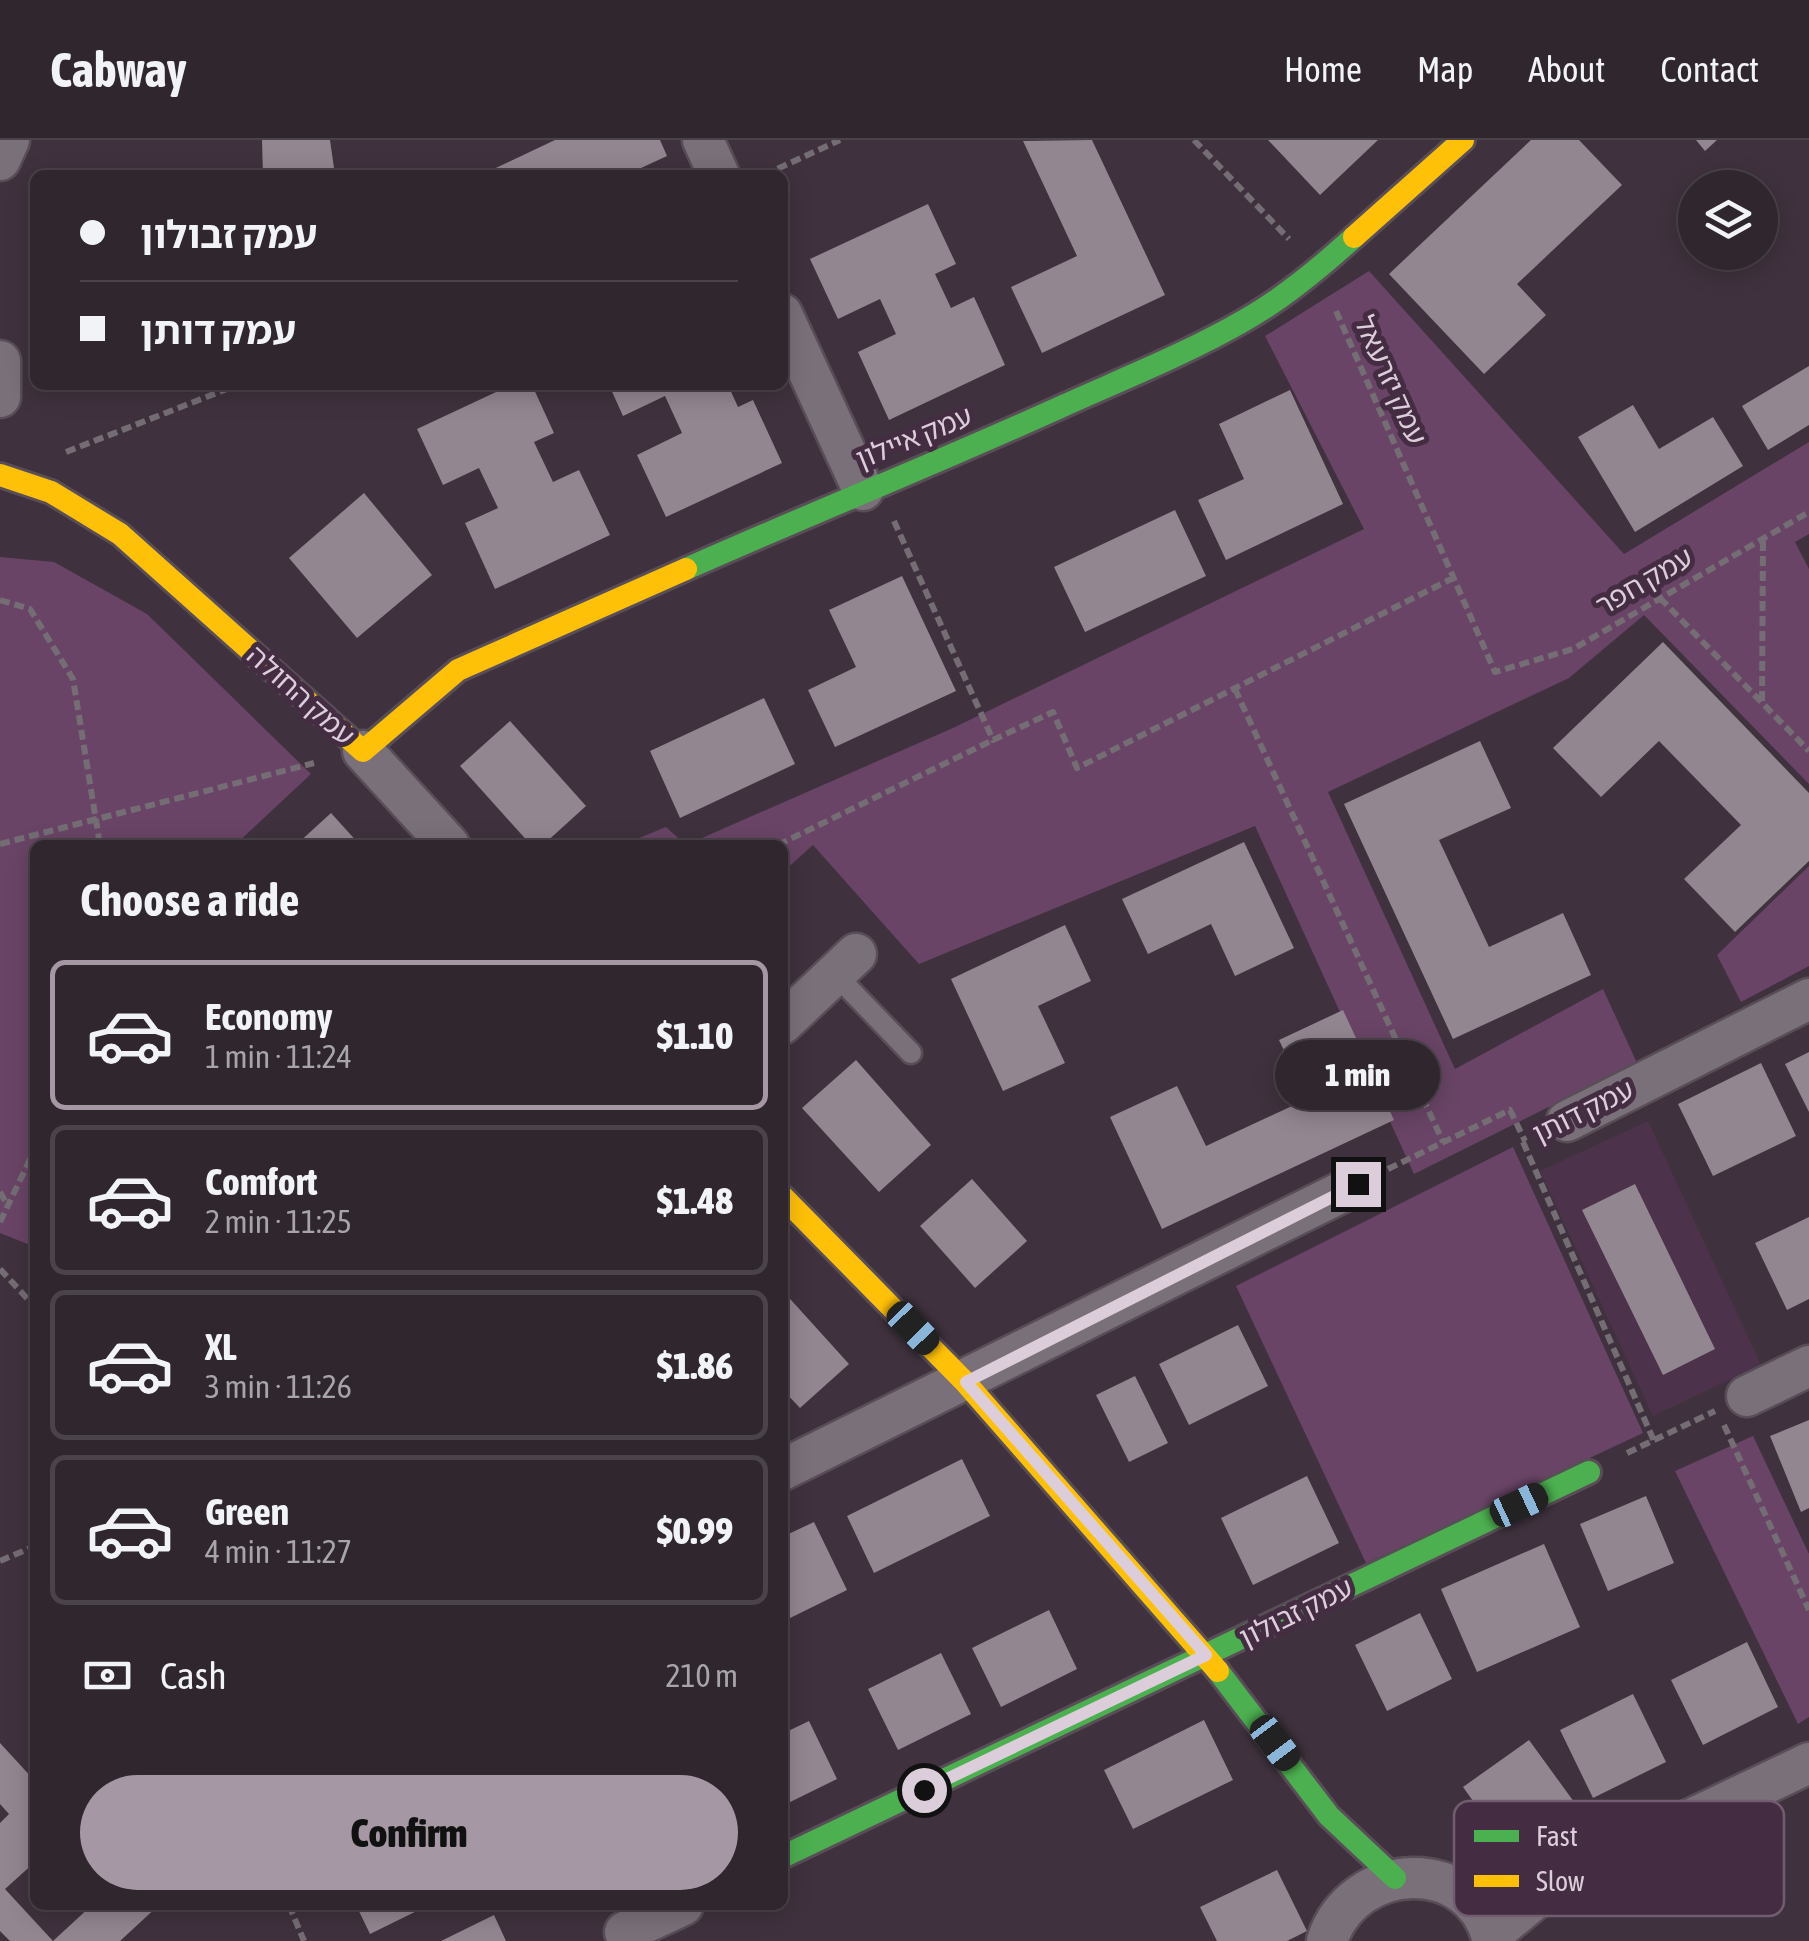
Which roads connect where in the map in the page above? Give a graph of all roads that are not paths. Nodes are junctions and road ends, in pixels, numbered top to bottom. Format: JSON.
{"nodes":[{"id":1,"x":8,"y":140,"type":"edge"},
{"id":2,"x":704,"y":140,"type":"edge"},
{"id":3,"x":1463,"y":140,"type":"edge"},
{"id":4,"x":0,"y":160,"type":"edge"},
{"id":5,"x":718,"y":170,"type":"edge"},
{"id":6,"x":788,"y":326,"type":"edge"},
{"id":7,"x":0,"y":361,"type":"edge"},
{"id":8,"x":0,"y":397,"type":"edge"},
{"id":9,"x":0,"y":475,"type":"edge"},
{"id":10,"x":870,"y":487,"type":"junction"},
{"id":11,"x":48,"y":518,"type":"dead end"},
{"id":12,"x":144,"y":554,"type":"junction"},
{"id":13,"x":364,"y":751,"type":"junction"},
{"id":14,"x":444,"y":840,"type":"edge"},
{"id":15,"x":846,"y":964,"type":"joint"},
{"id":16,"x":1809,"y":999,"type":"edge"},
{"id":17,"x":788,"y":1018,"type":"edge"},
{"id":18,"x":911,"y":1053,"type":"dead end"},
{"id":19,"x":1567,"y":1121,"type":"road end"},
{"id":20,"x":1358,"y":1184,"type":"road end"},
{"id":21,"x":788,"y":1202,"type":"edge"},
{"id":22,"x":1809,"y":1366,"type":"edge"},
{"id":23,"x":966,"y":1382,"type":"junction"},
{"id":24,"x":1733,"y":1403,"type":"road end"},
{"id":25,"x":788,"y":1467,"type":"edge"},
{"id":26,"x":1589,"y":1472,"type":"road end"},
{"id":27,"x":1206,"y":1655,"type":"junction"},
{"id":28,"x":1809,"y":1763,"type":"edge"},
{"id":29,"x":1730,"y":1801,"type":"edge"},
{"id":30,"x":1329,"y":1816,"type":"junction"},
{"id":31,"x":788,"y":1854,"type":"edge"},
{"id":32,"x":1395,"y":1878,"type":"junction"},
{"id":33,"x":1454,"y":1890,"type":"edge"},
{"id":34,"x":1352,"y":1900,"type":"junction"},
{"id":35,"x":672,"y":1910,"type":"edge"},
{"id":36,"x":1517,"y":1916,"type":"edge"},
{"id":37,"x":625,"y":1932,"type":"dead end"},
{"id":38,"x":1492,"y":1938,"type":"edge"},
{"id":39,"x":1327,"y":1941,"type":"edge"}],
"edges":[{"from":1,"to":4,"type":"street"},
{"from":2,"to":5,"type":"street"},
{"from":3,"to":10,"type":"street","name":"עמק איילון"},
{"from":6,"to":10,"type":"street"},
{"from":7,"to":8,"type":"street"},
{"from":9,"to":12,"type":"street","name":"עמק החולה"},
{"from":10,"to":13,"type":"street","name":"עמק איילון"},
{"from":11,"to":12,"type":"street","name":"עמק החולה"},
{"from":12,"to":13,"type":"street","name":"עמק החולה"},
{"from":13,"to":14,"type":"street","name":"עמק החולה"},
{"from":15,"to":17,"type":"street"},
{"from":15,"to":18,"type":"lane"},
{"from":16,"to":19,"type":"street","name":"עמק דותן"},
{"from":20,"to":23,"type":"street"},
{"from":21,"to":23,"type":"street"},
{"from":22,"to":24,"type":"street"},
{"from":23,"to":25,"type":"street"},
{"from":23,"to":27,"type":"street"},
{"from":26,"to":27,"type":"street","name":"עמק זבולון"},
{"from":27,"to":30,"type":"street"},
{"from":27,"to":31,"type":"street","name":"עמק זבולון"},
{"from":28,"to":29,"type":"street"},
{"from":30,"to":32,"type":"street"},
{"from":30,"to":34,"type":"street"},
{"from":32,"to":33,"type":"street"},
{"from":32,"to":34,"type":"street"},
{"from":34,"to":39,"type":"street"},
{"from":35,"to":37,"type":"street"},
{"from":36,"to":38,"type":"street"}]}
